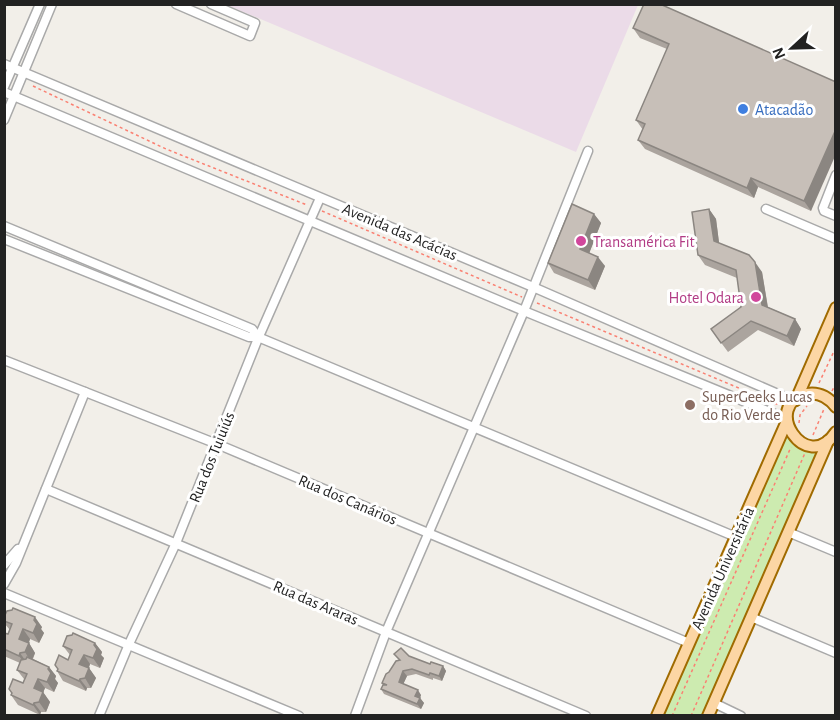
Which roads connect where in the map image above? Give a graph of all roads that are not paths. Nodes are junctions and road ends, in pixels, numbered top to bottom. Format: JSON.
{"nodes":[{"id":1,"x":40,"y":4,"type":"edge"},
{"id":2,"x":52,"y":4,"type":"edge"},
{"id":3,"x":176,"y":4,"type":"edge"},
{"id":4,"x":211,"y":4,"type":"edge"},
{"id":5,"x":8,"y":66,"type":"edge"},
{"id":6,"x":23,"y":77,"type":"junction"},
{"id":7,"x":4,"y":87,"type":"edge"},
{"id":8,"x":4,"y":93,"type":"edge"},
{"id":9,"x":14,"y":97,"type":"junction"},
{"id":10,"x":4,"y":120,"type":"edge"},
{"id":11,"x":588,"y":151,"type":"dead end"},
{"id":12,"x":836,"y":175,"type":"edge"},
{"id":13,"x":320,"y":198,"type":"junction"},
{"id":14,"x":766,"y":209,"type":"dead end"},
{"id":15,"x":836,"y":216,"type":"edge"},
{"id":16,"x":310,"y":221,"type":"junction"},
{"id":17,"x":4,"y":226,"type":"edge"},
{"id":18,"x":4,"y":239,"type":"edge"},
{"id":19,"x":836,"y":239,"type":"edge"},
{"id":20,"x":533,"y":287,"type":"junction"},
{"id":21,"x":836,"y":308,"type":"edge"},
{"id":22,"x":524,"y":311,"type":"junction"},
{"id":23,"x":258,"y":337,"type":"junction"},
{"id":24,"x":4,"y":360,"type":"edge"},
{"id":25,"x":85,"y":392,"type":"junction"},
{"id":26,"x":832,"y":403,"type":"edge"},
{"id":27,"x":791,"y":410,"type":"junction"},
{"id":28,"x":474,"y":428,"type":"junction"},
{"id":29,"x":832,"y":438,"type":"edge"},
{"id":30,"x":217,"y":444,"type":"junction"},
{"id":31,"x":46,"y":489,"type":"junction"},
{"id":32,"x":428,"y":532,"type":"junction"},
{"id":33,"x":788,"y":532,"type":"junction"},
{"id":34,"x":736,"y":537,"type":"junction"},
{"id":35,"x":25,"y":538,"type":"junction"},
{"id":36,"x":176,"y":543,"type":"junction"},
{"id":37,"x":836,"y":552,"type":"edge"},
{"id":38,"x":4,"y":565,"type":"edge"},
{"id":39,"x":4,"y":584,"type":"edge"},
{"id":40,"x":4,"y":593,"type":"edge"},
{"id":41,"x":751,"y":616,"type":"junction"},
{"id":42,"x":386,"y":632,"type":"junction"},
{"id":43,"x":689,"y":643,"type":"junction"},
{"id":44,"x":129,"y":644,"type":"junction"},
{"id":45,"x":836,"y":653,"type":"edge"},
{"id":46,"x":714,"y":703,"type":"junction"},
{"id":47,"x":99,"y":716,"type":"edge"},
{"id":48,"x":299,"y":716,"type":"edge"},
{"id":49,"x":355,"y":716,"type":"edge"},
{"id":50,"x":586,"y":716,"type":"edge"},
{"id":51,"x":657,"y":716,"type":"edge"},
{"id":52,"x":708,"y":716,"type":"edge"},
{"id":53,"x":741,"y":716,"type":"edge"}],
"edges":[{"from":1,"to":5,"type":"street"},
{"from":2,"to":6,"type":"street"},
{"from":3,"to":4,"type":"street"},
{"from":5,"to":6,"type":"street","name":"Avenida das Acácias"},
{"from":5,"to":7,"type":"street"},
{"from":6,"to":9,"type":"street"},
{"from":6,"to":13,"type":"street","name":"Avenida das Acácias"},
{"from":8,"to":9,"type":"street","name":"Avenida das Acácias"},
{"from":9,"to":10,"type":"street"},
{"from":9,"to":16,"type":"street","name":"Avenida das Acácias"},
{"from":11,"to":20,"type":"street"},
{"from":12,"to":15,"type":"street"},
{"from":13,"to":16,"type":"street","name":"Rua dos Tuiuiús"},
{"from":13,"to":20,"type":"street","name":"Avenida das Acácias"},
{"from":14,"to":19,"type":"street"},
{"from":16,"to":22,"type":"street","name":"Avenida das Acácias"},
{"from":16,"to":23,"type":"street","name":"Rua dos Tuiuiús"},
{"from":17,"to":23,"type":"street"},
{"from":18,"to":23,"type":"street"},
{"from":20,"to":22,"type":"street"},
{"from":20,"to":27,"type":"street","name":"Avenida das Acácias"},
{"from":21,"to":27,"type":"main road","name":"Avenida Universitária"},
{"from":22,"to":27,"type":"street","name":"Avenida das Acácias"},
{"from":22,"to":28,"type":"street"},
{"from":23,"to":28,"type":"street"},
{"from":23,"to":30,"type":"street","name":"Rua dos Tuiuiús"},
{"from":24,"to":25,"type":"street","name":"Rua dos Canários"},
{"from":25,"to":30,"type":"street","name":"Rua dos Canários"},
{"from":25,"to":31,"type":"street"},
{"from":26,"to":27,"type":"main road"},
{"from":27,"to":29,"type":"main road"},
{"from":27,"to":34,"type":"main road","name":"Avenida Universitária"},
{"from":28,"to":32,"type":"street"},
{"from":28,"to":34,"type":"street"},
{"from":29,"to":33,"type":"main road"},
{"from":30,"to":32,"type":"street","name":"Rua dos Canários"},
{"from":30,"to":36,"type":"street","name":"Rua dos Tuiuiús"},
{"from":31,"to":35,"type":"street"},
{"from":31,"to":36,"type":"street","name":"Rua das Araras"},
{"from":32,"to":42,"type":"street"},
{"from":32,"to":43,"type":"street","name":"Rua dos Canários"},
{"from":33,"to":37,"type":"street"},
{"from":33,"to":41,"type":"main road"},
{"from":34,"to":43,"type":"main road","name":"Avenida Universitária"},
{"from":35,"to":38,"type":"street"},
{"from":35,"to":39,"type":"street"},
{"from":36,"to":42,"type":"street","name":"Rua das Araras"},
{"from":36,"to":44,"type":"street","name":"Rua dos Tuiuiús"},
{"from":40,"to":44,"type":"street"},
{"from":41,"to":45,"type":"street"},
{"from":41,"to":46,"type":"main road"},
{"from":42,"to":49,"type":"street"},
{"from":42,"to":50,"type":"street","name":"Rua das Araras"},
{"from":43,"to":51,"type":"main road","name":"Avenida Universitária"},
{"from":44,"to":47,"type":"street","name":"Rua dos Tuiuiús"},
{"from":44,"to":48,"type":"street"},
{"from":46,"to":52,"type":"main road"},
{"from":46,"to":53,"type":"street"}]}
